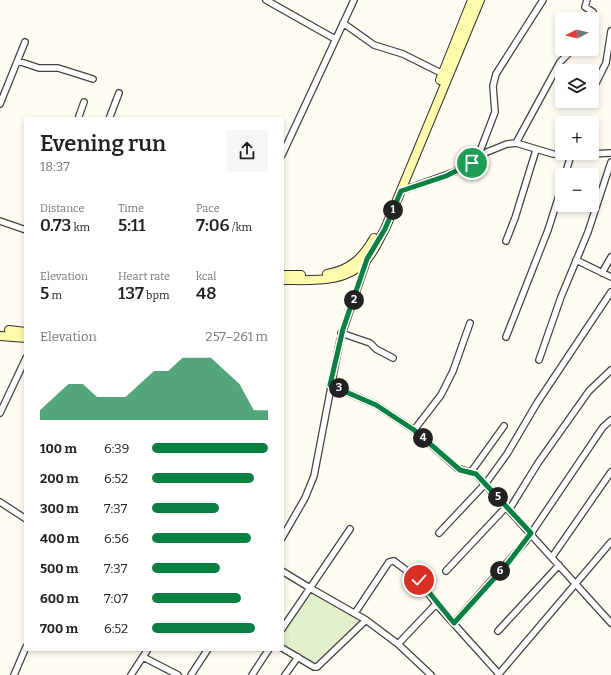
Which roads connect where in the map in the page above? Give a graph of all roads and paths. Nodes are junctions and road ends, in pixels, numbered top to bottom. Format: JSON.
{"nodes":[{"id":1,"x":266,"y":0,"type":"edge"},
{"id":2,"x":354,"y":0,"type":"edge"},
{"id":3,"x":472,"y":0,"type":"edge"},
{"id":4,"x":480,"y":0,"type":"edge"},
{"id":5,"x":543,"y":0,"type":"edge"},
{"id":6,"x":587,"y":0,"type":"edge"},
{"id":7,"x":593,"y":12,"type":"edge"},
{"id":8,"x":343,"y":23,"type":"junction"},
{"id":9,"x":611,"y":31,"type":"edge"},
{"id":10,"x":335,"y":39,"type":"junction"},
{"id":11,"x":25,"y":42,"type":"dead end"},
{"id":12,"x":566,"y":56,"type":"edge"},
{"id":13,"x":18,"y":61,"type":"junction"},
{"id":14,"x":443,"y":74,"type":"junction"},
{"id":15,"x":599,"y":77,"type":"edge"},
{"id":16,"x":93,"y":79,"type":"dead end"},
{"id":17,"x":3,"y":91,"type":"edge"},
{"id":18,"x":119,"y":93,"type":"dead end"},
{"id":19,"x":84,"y":102,"type":"dead end"},
{"id":20,"x":0,"y":104,"type":"edge"},
{"id":21,"x":79,"y":117,"type":"edge"},
{"id":22,"x":110,"y":117,"type":"edge"},
{"id":23,"x":516,"y":143,"type":"junction"},
{"id":24,"x":536,"y":150,"type":"junction"},
{"id":25,"x":284,"y":151,"type":"edge"},
{"id":26,"x":611,"y":153,"type":"edge"},
{"id":27,"x":555,"y":154,"type":"edge"},
{"id":28,"x":599,"y":154,"type":"edge"},
{"id":29,"x":477,"y":160,"type":"junction"},
{"id":30,"x":611,"y":162,"type":"edge"},
{"id":31,"x":401,"y":191,"type":"junction"},
{"id":32,"x":555,"y":208,"type":"edge"},
{"id":33,"x":0,"y":221,"type":"edge"},
{"id":34,"x":24,"y":229,"type":"edge"},
{"id":35,"x":506,"y":241,"type":"dead end"},
{"id":36,"x":611,"y":257,"type":"edge"},
{"id":37,"x":367,"y":259,"type":"junction"},
{"id":38,"x":576,"y":260,"type":"junction"},
{"id":39,"x":602,"y":273,"type":"junction"},
{"id":40,"x":284,"y":275,"type":"edge"},
{"id":41,"x":611,"y":278,"type":"edge"},
{"id":42,"x":284,"y":280,"type":"edge"},
{"id":43,"x":611,"y":292,"type":"edge"},
{"id":44,"x":470,"y":323,"type":"dead end"},
{"id":45,"x":0,"y":331,"type":"edge"},
{"id":46,"x":24,"y":332,"type":"edge"},
{"id":47,"x":341,"y":334,"type":"junction"},
{"id":48,"x":0,"y":336,"type":"edge"},
{"id":49,"x":506,"y":337,"type":"dead end"},
{"id":50,"x":24,"y":338,"type":"edge"},
{"id":51,"x":394,"y":358,"type":"dead end"},
{"id":52,"x":540,"y":360,"type":"dead end"},
{"id":53,"x":24,"y":362,"type":"edge"},
{"id":54,"x":611,"y":370,"type":"edge"},
{"id":55,"x":330,"y":385,"type":"junction"},
{"id":56,"x":0,"y":413,"type":"edge"},
{"id":57,"x":611,"y":420,"type":"edge"},
{"id":58,"x":504,"y":426,"type":"dead end"},
{"id":59,"x":414,"y":430,"type":"junction"},
{"id":60,"x":471,"y":472,"type":"junction"},
{"id":61,"x":611,"y":472,"type":"edge"},
{"id":62,"x":486,"y":483,"type":"junction"},
{"id":63,"x":0,"y":502,"type":"edge"},
{"id":64,"x":508,"y":508,"type":"junction"},
{"id":65,"x":24,"y":518,"type":"edge"},
{"id":66,"x":350,"y":529,"type":"dead end"},
{"id":67,"x":439,"y":532,"type":"dead end"},
{"id":68,"x":531,"y":533,"type":"junction"},
{"id":69,"x":284,"y":535,"type":"edge"},
{"id":70,"x":611,"y":542,"type":"edge"},
{"id":71,"x":552,"y":557,"type":"junction"},
{"id":72,"x":559,"y":565,"type":"junction"},
{"id":73,"x":446,"y":571,"type":"dead end"},
{"id":74,"x":284,"y":572,"type":"edge"},
{"id":75,"x":576,"y":583,"type":"junction"},
{"id":76,"x":310,"y":588,"type":"junction"},
{"id":77,"x":436,"y":604,"type":"junction"},
{"id":78,"x":354,"y":614,"type":"junction"},
{"id":79,"x":366,"y":620,"type":"junction"},
{"id":80,"x":454,"y":623,"type":"junction"},
{"id":81,"x":611,"y":623,"type":"edge"},
{"id":82,"x":284,"y":626,"type":"edge"},
{"id":83,"x":498,"y":631,"type":"dead end"},
{"id":84,"x":398,"y":644,"type":"junction"},
{"id":85,"x":284,"y":649,"type":"edge"},
{"id":86,"x":24,"y":651,"type":"edge"},
{"id":87,"x":147,"y":651,"type":"edge"},
{"id":88,"x":207,"y":651,"type":"edge"},
{"id":89,"x":267,"y":651,"type":"edge"},
{"id":90,"x":143,"y":657,"type":"junction"},
{"id":91,"x":298,"y":657,"type":"junction"},
{"id":92,"x":498,"y":674,"type":"edge"},
{"id":93,"x":14,"y":675,"type":"edge"},
{"id":94,"x":131,"y":675,"type":"edge"},
{"id":95,"x":178,"y":675,"type":"edge"},
{"id":96,"x":191,"y":675,"type":"edge"},
{"id":97,"x":252,"y":675,"type":"edge"},
{"id":98,"x":285,"y":675,"type":"edge"},
{"id":99,"x":431,"y":675,"type":"edge"}],
"edges":[{"from":1,"to":10,"type":"street"},
{"from":2,"to":8,"type":"street"},
{"from":3,"to":14,"type":"main road"},
{"from":4,"to":31,"type":"main road"},
{"from":5,"to":29,"type":"street"},
{"from":6,"to":7,"type":"street"},
{"from":8,"to":10,"type":"street"},
{"from":8,"to":14,"type":"street"},
{"from":9,"to":15,"type":"street"},
{"from":10,"to":25,"type":"street"},
{"from":11,"to":13,"type":"street"},
{"from":12,"to":23,"type":"street"},
{"from":13,"to":16,"type":"street"},
{"from":13,"to":17,"type":"street"},
{"from":14,"to":40,"type":"main road"},
{"from":17,"to":20,"type":"street"},
{"from":18,"to":22,"type":"street"},
{"from":19,"to":21,"type":"street"},
{"from":23,"to":24,"type":"street"},
{"from":23,"to":29,"type":"street"},
{"from":24,"to":27,"type":"street"},
{"from":24,"to":35,"type":"street"},
{"from":26,"to":28,"type":"street"},
{"from":29,"to":31,"type":"street"},
{"from":30,"to":38,"type":"street"},
{"from":31,"to":37,"type":"main road"},
{"from":32,"to":49,"type":"street"},
{"from":33,"to":34,"type":"street"},
{"from":36,"to":39,"type":"street"},
{"from":37,"to":42,"type":"main road"},
{"from":37,"to":47,"type":"street"},
{"from":38,"to":39,"type":"street"},
{"from":38,"to":52,"type":"street"},
{"from":39,"to":41,"type":"street"},
{"from":43,"to":62,"type":"street"},
{"from":44,"to":59,"type":"street"},
{"from":45,"to":46,"type":"main road"},
{"from":47,"to":51,"type":"street"},
{"from":47,"to":55,"type":"street"},
{"from":48,"to":50,"type":"main road"},
{"from":53,"to":56,"type":"street"},
{"from":54,"to":64,"type":"street"},
{"from":55,"to":59,"type":"street"},
{"from":55,"to":69,"type":"street"},
{"from":57,"to":68,"type":"street"},
{"from":58,"to":60,"type":"street"},
{"from":59,"to":60,"type":"street"},
{"from":60,"to":62,"type":"street"},
{"from":61,"to":71,"type":"street"},
{"from":62,"to":64,"type":"street"},
{"from":62,"to":67,"type":"street"},
{"from":63,"to":65,"type":"street"},
{"from":64,"to":68,"type":"street"},
{"from":64,"to":73,"type":"street"},
{"from":66,"to":76,"type":"street"},
{"from":68,"to":71,"type":"street"},
{"from":68,"to":80,"type":"street"},
{"from":70,"to":75,"type":"street"},
{"from":71,"to":72,"type":"street"},
{"from":72,"to":75,"type":"street"},
{"from":72,"to":83,"type":"street"},
{"from":74,"to":76,"type":"street"},
{"from":75,"to":81,"type":"street"},
{"from":75,"to":92,"type":"street"},
{"from":76,"to":78,"type":"street"},
{"from":76,"to":82,"type":"street"},
{"from":77,"to":78,"type":"street"},
{"from":77,"to":80,"type":"street"},
{"from":77,"to":84,"type":"street"},
{"from":78,"to":79,"type":"street"},
{"from":79,"to":84,"type":"street"},
{"from":79,"to":91,"type":"street"},
{"from":80,"to":92,"type":"street"},
{"from":84,"to":99,"type":"street"},
{"from":85,"to":91,"type":"street"},
{"from":86,"to":93,"type":"street"},
{"from":87,"to":90,"type":"street"},
{"from":88,"to":96,"type":"street"},
{"from":89,"to":97,"type":"street"},
{"from":90,"to":94,"type":"street"},
{"from":90,"to":95,"type":"street"},
{"from":91,"to":98,"type":"street"}]}
